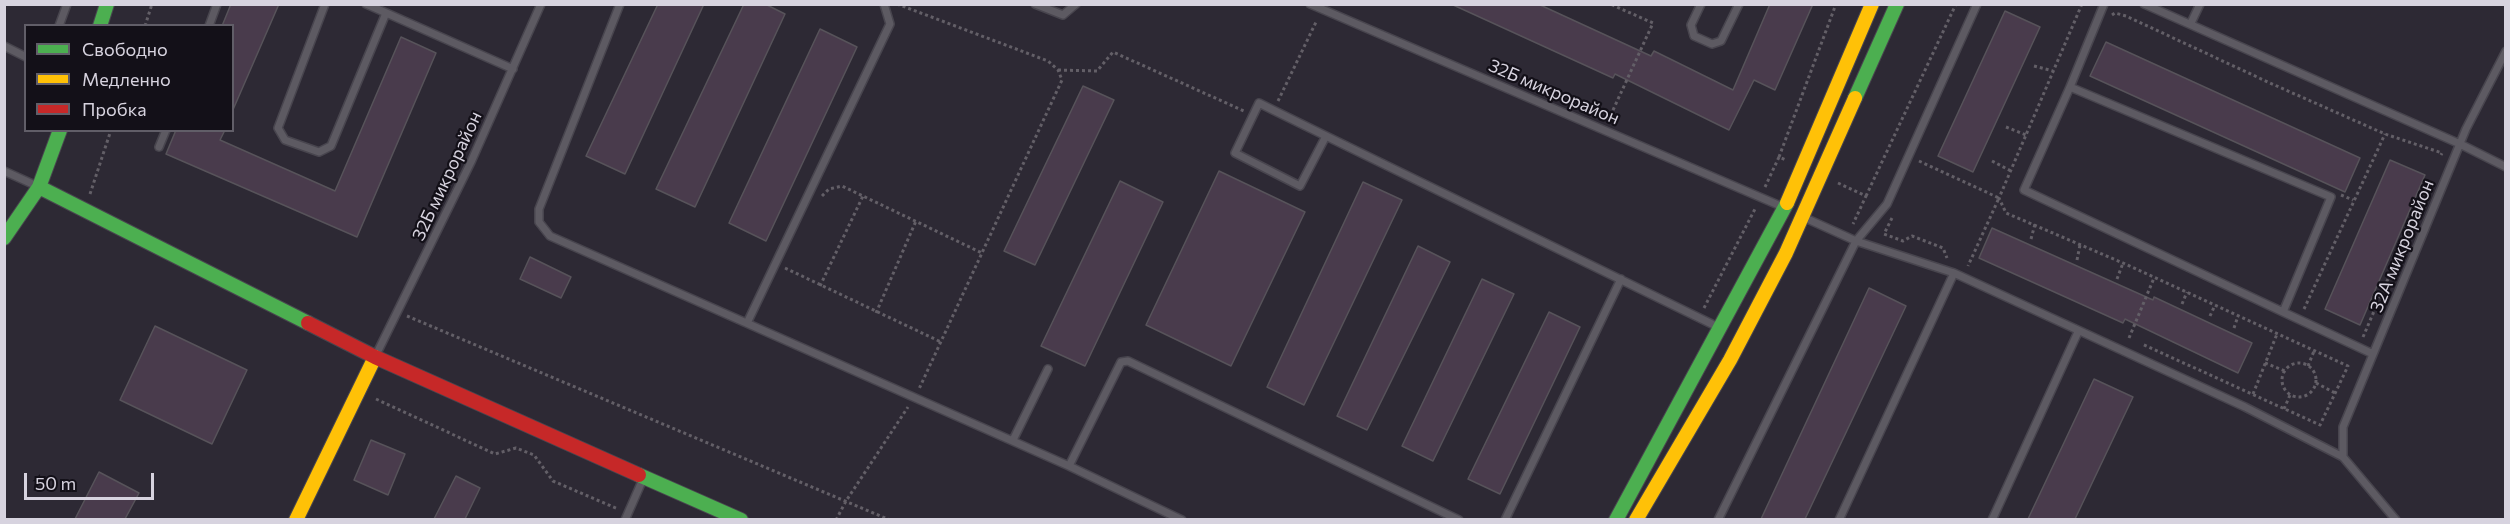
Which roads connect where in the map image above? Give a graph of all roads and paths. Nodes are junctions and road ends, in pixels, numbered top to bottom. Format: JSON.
{"nodes":[{"id":1,"x":67,"y":4,"type":"edge"},
{"id":2,"x":107,"y":4,"type":"edge"},
{"id":3,"x":152,"y":4,"type":"edge"},
{"id":4,"x":217,"y":4,"type":"edge"},
{"id":5,"x":324,"y":4,"type":"edge"},
{"id":6,"x":366,"y":4,"type":"edge"},
{"id":7,"x":541,"y":4,"type":"edge"},
{"id":8,"x":620,"y":4,"type":"edge"},
{"id":9,"x":884,"y":4,"type":"edge"},
{"id":10,"x":897,"y":4,"type":"edge"},
{"id":11,"x":1035,"y":4,"type":"edge"},
{"id":12,"x":1076,"y":4,"type":"edge"},
{"id":13,"x":1310,"y":4,"type":"edge"},
{"id":14,"x":1610,"y":4,"type":"edge"},
{"id":15,"x":1701,"y":4,"type":"edge"},
{"id":16,"x":1739,"y":4,"type":"edge"},
{"id":17,"x":1836,"y":4,"type":"edge"},
{"id":18,"x":1872,"y":4,"type":"edge"},
{"id":19,"x":1897,"y":4,"type":"edge"},
{"id":20,"x":1956,"y":4,"type":"edge"},
{"id":21,"x":1977,"y":4,"type":"edge"},
{"id":22,"x":2104,"y":4,"type":"edge"},
{"id":23,"x":2144,"y":4,"type":"edge"},
{"id":24,"x":2200,"y":4,"type":"edge"},
{"id":25,"x":1322,"y":9,"type":"junction"},
{"id":26,"x":386,"y":13,"type":"junction"},
{"id":27,"x":2107,"y":21,"type":"dead end"},
{"id":28,"x":2191,"y":23,"type":"junction"},
{"id":29,"x":59,"y":24,"type":"edge"},
{"id":30,"x":101,"y":24,"type":"edge"},
{"id":31,"x":146,"y":24,"type":"edge"},
{"id":32,"x":210,"y":24,"type":"edge"},
{"id":33,"x":4,"y":46,"type":"edge"},
{"id":34,"x":2505,"y":51,"type":"edge"},
{"id":35,"x":24,"y":56,"type":"edge"},
{"id":36,"x":2034,"y":66,"type":"dead end"},
{"id":37,"x":513,"y":69,"type":"junction"},
{"id":38,"x":1058,"y":70,"type":"junction"},
{"id":39,"x":2053,"y":71,"type":"dead end"},
{"id":40,"x":2070,"y":87,"type":"junction"},
{"id":41,"x":1273,"y":110,"type":"junction"},
{"id":42,"x":1254,"y":115,"type":"junction"},
{"id":43,"x":2006,"y":127,"type":"dead end"},
{"id":44,"x":1604,"y":130,"type":"junction"},
{"id":45,"x":59,"y":132,"type":"edge"},
{"id":46,"x":110,"y":132,"type":"edge"},
{"id":47,"x":165,"y":132,"type":"edge"},
{"id":48,"x":2385,"y":134,"type":"junction"},
{"id":49,"x":2026,"y":135,"type":"dead end"},
{"id":50,"x":1326,"y":136,"type":"junction"},
{"id":51,"x":2460,"y":144,"type":"junction"},
{"id":52,"x":159,"y":147,"type":"dead end"},
{"id":53,"x":1779,"y":157,"type":"junction"},
{"id":54,"x":1992,"y":161,"type":"dead end"},
{"id":55,"x":2438,"y":164,"type":"dead end"},
{"id":56,"x":2505,"y":167,"type":"edge"},
{"id":57,"x":1804,"y":169,"type":"junction"},
{"id":58,"x":1915,"y":170,"type":"dead end"},
{"id":59,"x":4,"y":171,"type":"edge"},
{"id":60,"x":2011,"y":171,"type":"dead end"},
{"id":61,"x":39,"y":188,"type":"junction"},
{"id":62,"x":2333,"y":191,"type":"dead end"},
{"id":63,"x":863,"y":196,"type":"junction"},
{"id":64,"x":1866,"y":196,"type":"dead end"},
{"id":65,"x":821,"y":197,"type":"dead end"},
{"id":66,"x":1761,"y":197,"type":"junction"},
{"id":67,"x":2353,"y":200,"type":"junction"},
{"id":68,"x":2419,"y":207,"type":"dead end"},
{"id":69,"x":1785,"y":208,"type":"junction"},
{"id":70,"x":85,"y":210,"type":"junction"},
{"id":71,"x":1894,"y":215,"type":"dead end"},
{"id":72,"x":1803,"y":217,"type":"junction"},
{"id":73,"x":916,"y":221,"type":"junction"},
{"id":74,"x":2035,"y":224,"type":"dead end"},
{"id":75,"x":4,"y":238,"type":"edge"},
{"id":76,"x":2031,"y":239,"type":"dead end"},
{"id":77,"x":1856,"y":241,"type":"junction"},
{"id":78,"x":2080,"y":245,"type":"dead end"},
{"id":79,"x":982,"y":253,"type":"junction"},
{"id":80,"x":1947,"y":259,"type":"dead end"},
{"id":81,"x":2077,"y":260,"type":"dead end"},
{"id":82,"x":775,"y":263,"type":"junction"},
{"id":83,"x":1958,"y":263,"type":"dead end"},
{"id":84,"x":2123,"y":263,"type":"dead end"},
{"id":85,"x":1954,"y":273,"type":"junction"},
{"id":86,"x":2154,"y":278,"type":"dead end"},
{"id":87,"x":1621,"y":279,"type":"junction"},
{"id":88,"x":2116,"y":279,"type":"dead end"},
{"id":89,"x":820,"y":286,"type":"junction"},
{"id":90,"x":2187,"y":292,"type":"dead end"},
{"id":91,"x":2182,"y":304,"type":"dead end"},
{"id":92,"x":2215,"y":305,"type":"dead end"},
{"id":93,"x":398,"y":312,"type":"junction"},
{"id":94,"x":2283,"y":312,"type":"junction"},
{"id":95,"x":876,"y":313,"type":"junction"},
{"id":96,"x":2211,"y":316,"type":"dead end"},
{"id":97,"x":2238,"y":316,"type":"dead end"},
{"id":98,"x":2313,"y":316,"type":"dead end"},
{"id":99,"x":1699,"y":317,"type":"junction"},
{"id":100,"x":748,"y":321,"type":"junction"},
{"id":101,"x":1721,"y":328,"type":"junction"},
{"id":102,"x":2234,"y":328,"type":"dead end"},
{"id":103,"x":2078,"y":332,"type":"junction"},
{"id":104,"x":2277,"y":334,"type":"dead end"},
{"id":105,"x":2353,"y":334,"type":"dead end"},
{"id":106,"x":2129,"y":338,"type":"dead end"},
{"id":107,"x":940,"y":342,"type":"junction"},
{"id":108,"x":2314,"y":351,"type":"dead end"},
{"id":109,"x":2373,"y":354,"type":"junction"},
{"id":110,"x":375,"y":357,"type":"junction"},
{"id":111,"x":2265,"y":363,"type":"junction"},
{"id":112,"x":2308,"y":366,"type":"junction"},
{"id":113,"x":1048,"y":369,"type":"dead end"},
{"id":114,"x":2285,"y":371,"type":"junction"},
{"id":115,"x":2316,"y":383,"type":"junction"},
{"id":116,"x":359,"y":391,"type":"junction"},
{"id":117,"x":2335,"y":393,"type":"dead end"},
{"id":118,"x":2253,"y":394,"type":"dead end"},
{"id":119,"x":2290,"y":395,"type":"junction"},
{"id":120,"x":915,"y":396,"type":"junction"},
{"id":121,"x":2284,"y":409,"type":"dead end"},
{"id":122,"x":1013,"y":440,"type":"junction"},
{"id":123,"x":2343,"y":456,"type":"junction"},
{"id":124,"x":1069,"y":466,"type":"junction"},
{"id":125,"x":644,"y":476,"type":"junction"},
{"id":126,"x":846,"y":501,"type":"junction"},
{"id":127,"x":626,"y":516,"type":"edge"},
{"id":128,"x":296,"y":519,"type":"edge"},
{"id":129,"x":741,"y":519,"type":"edge"},
{"id":130,"x":836,"y":519,"type":"edge"},
{"id":131,"x":890,"y":519,"type":"edge"},
{"id":132,"x":1182,"y":519,"type":"edge"},
{"id":133,"x":1459,"y":519,"type":"edge"},
{"id":134,"x":1505,"y":519,"type":"edge"},
{"id":135,"x":1616,"y":519,"type":"edge"},
{"id":136,"x":1636,"y":519,"type":"edge"},
{"id":137,"x":1719,"y":519,"type":"edge"},
{"id":138,"x":1839,"y":519,"type":"edge"},
{"id":139,"x":1992,"y":519,"type":"edge"},
{"id":140,"x":2396,"y":519,"type":"edge"}],
"edges":[{"from":1,"to":29,"type":"lane"},
{"from":2,"to":30,"type":"main road"},
{"from":3,"to":31,"type":"path"},
{"from":4,"to":32,"type":"lane"},
{"from":5,"to":26,"type":"lane"},
{"from":6,"to":26,"type":"lane"},
{"from":7,"to":37,"type":"lane","name":"32Б микрорайон"},
{"from":8,"to":100,"type":"lane"},
{"from":9,"to":82,"type":"lane"},
{"from":10,"to":38,"type":"path"},
{"from":11,"to":12,"type":"lane"},
{"from":13,"to":25,"type":"lane","name":"32Б микрорайон"},
{"from":14,"to":44,"type":"path"},
{"from":15,"to":16,"type":"lane"},
{"from":17,"to":53,"type":"path"},
{"from":18,"to":57,"type":"main road"},
{"from":19,"to":72,"type":"main road"},
{"from":20,"to":64,"type":"path"},
{"from":21,"to":77,"type":"lane"},
{"from":22,"to":40,"type":"lane"},
{"from":23,"to":28,"type":"lane"},
{"from":24,"to":28,"type":"lane"},
{"from":25,"to":41,"type":"path"},
{"from":25,"to":44,"type":"lane","name":"32Б микрорайон"},
{"from":26,"to":37,"type":"lane"},
{"from":27,"to":48,"type":"path"},
{"from":28,"to":51,"type":"lane"},
{"from":33,"to":35,"type":"lane"},
{"from":34,"to":51,"type":"lane","name":"32А микрорайон"},
{"from":36,"to":39,"type":"path"},
{"from":37,"to":93,"type":"lane","name":"32Б микрорайон"},
{"from":38,"to":42,"type":"path"},
{"from":38,"to":79,"type":"path"},
{"from":40,"to":94,"type":"lane"},
{"from":40,"to":94,"type":"lane"},
{"from":41,"to":42,"type":"lane"},
{"from":41,"to":50,"type":"lane"},
{"from":42,"to":50,"type":"lane"},
{"from":43,"to":49,"type":"path"},
{"from":44,"to":66,"type":"lane","name":"32Б микрорайон"},
{"from":45,"to":61,"type":"main road"},
{"from":46,"to":70,"type":"path"},
{"from":47,"to":52,"type":"lane"},
{"from":48,"to":55,"type":"path"},
{"from":48,"to":67,"type":"path"},
{"from":50,"to":87,"type":"lane"},
{"from":51,"to":56,"type":"lane"},
{"from":51,"to":109,"type":"lane","name":"32А микрорайон"},
{"from":53,"to":57,"type":"path"},
{"from":53,"to":66,"type":"path"},
{"from":54,"to":60,"type":"path"},
{"from":57,"to":69,"type":"main road"},
{"from":58,"to":83,"type":"path"},
{"from":59,"to":61,"type":"lane"},
{"from":61,"to":70,"type":"main road"},
{"from":61,"to":75,"type":"main road"},
{"from":62,"to":67,"type":"path"},
{"from":63,"to":65,"type":"path"},
{"from":63,"to":73,"type":"path"},
{"from":63,"to":89,"type":"path"},
{"from":66,"to":69,"type":"lane","name":"32Б микрорайон"},
{"from":66,"to":99,"type":"path"},
{"from":67,"to":98,"type":"path"},
{"from":68,"to":105,"type":"path"},
{"from":69,"to":101,"type":"main road"},
{"from":70,"to":110,"type":"main road"},
{"from":71,"to":80,"type":"path"},
{"from":72,"to":77,"type":"lane"},
{"from":72,"to":136,"type":"main road"},
{"from":73,"to":79,"type":"path"},
{"from":73,"to":95,"type":"path"},
{"from":74,"to":76,"type":"path"},
{"from":77,"to":85,"type":"lane"},
{"from":77,"to":137,"type":"lane"},
{"from":78,"to":81,"type":"path"},
{"from":79,"to":107,"type":"path"},
{"from":82,"to":89,"type":"path"},
{"from":82,"to":100,"type":"lane"},
{"from":84,"to":88,"type":"path"},
{"from":85,"to":103,"type":"lane"},
{"from":85,"to":138,"type":"lane"},
{"from":86,"to":106,"type":"path"},
{"from":87,"to":99,"type":"lane"},
{"from":87,"to":134,"type":"lane"},
{"from":89,"to":95,"type":"path"},
{"from":90,"to":91,"type":"path"},
{"from":92,"to":96,"type":"path"},
{"from":93,"to":110,"type":"lane","name":"32Б микрорайон"},
{"from":93,"to":126,"type":"path"},
{"from":94,"to":109,"type":"lane"},
{"from":95,"to":107,"type":"path"},
{"from":97,"to":102,"type":"path"},
{"from":99,"to":101,"type":"lane"},
{"from":100,"to":120,"type":"lane"},
{"from":101,"to":135,"type":"main road"},
{"from":103,"to":123,"type":"lane"},
{"from":103,"to":139,"type":"lane"},
{"from":104,"to":111,"type":"path"},
{"from":107,"to":120,"type":"path"},
{"from":108,"to":112,"type":"path"},
{"from":109,"to":123,"type":"lane","name":"32А микрорайон"},
{"from":110,"to":116,"type":"main road"},
{"from":110,"to":125,"type":"main road"},
{"from":111,"to":114,"type":"path"},
{"from":111,"to":118,"type":"path"},
{"from":112,"to":114,"type":"path"},
{"from":112,"to":115,"type":"path"},
{"from":113,"to":122,"type":"lane"},
{"from":114,"to":119,"type":"path"},
{"from":115,"to":117,"type":"path"},
{"from":115,"to":119,"type":"path"},
{"from":116,"to":127,"type":"path"},
{"from":116,"to":128,"type":"main road"},
{"from":119,"to":121,"type":"path"},
{"from":120,"to":122,"type":"lane"},
{"from":120,"to":126,"type":"path"},
{"from":122,"to":124,"type":"lane"},
{"from":123,"to":140,"type":"lane"},
{"from":124,"to":132,"type":"lane"},
{"from":124,"to":133,"type":"lane"},
{"from":125,"to":127,"type":"lane"},
{"from":125,"to":129,"type":"main road"},
{"from":126,"to":130,"type":"path"},
{"from":126,"to":131,"type":"path"}]}
